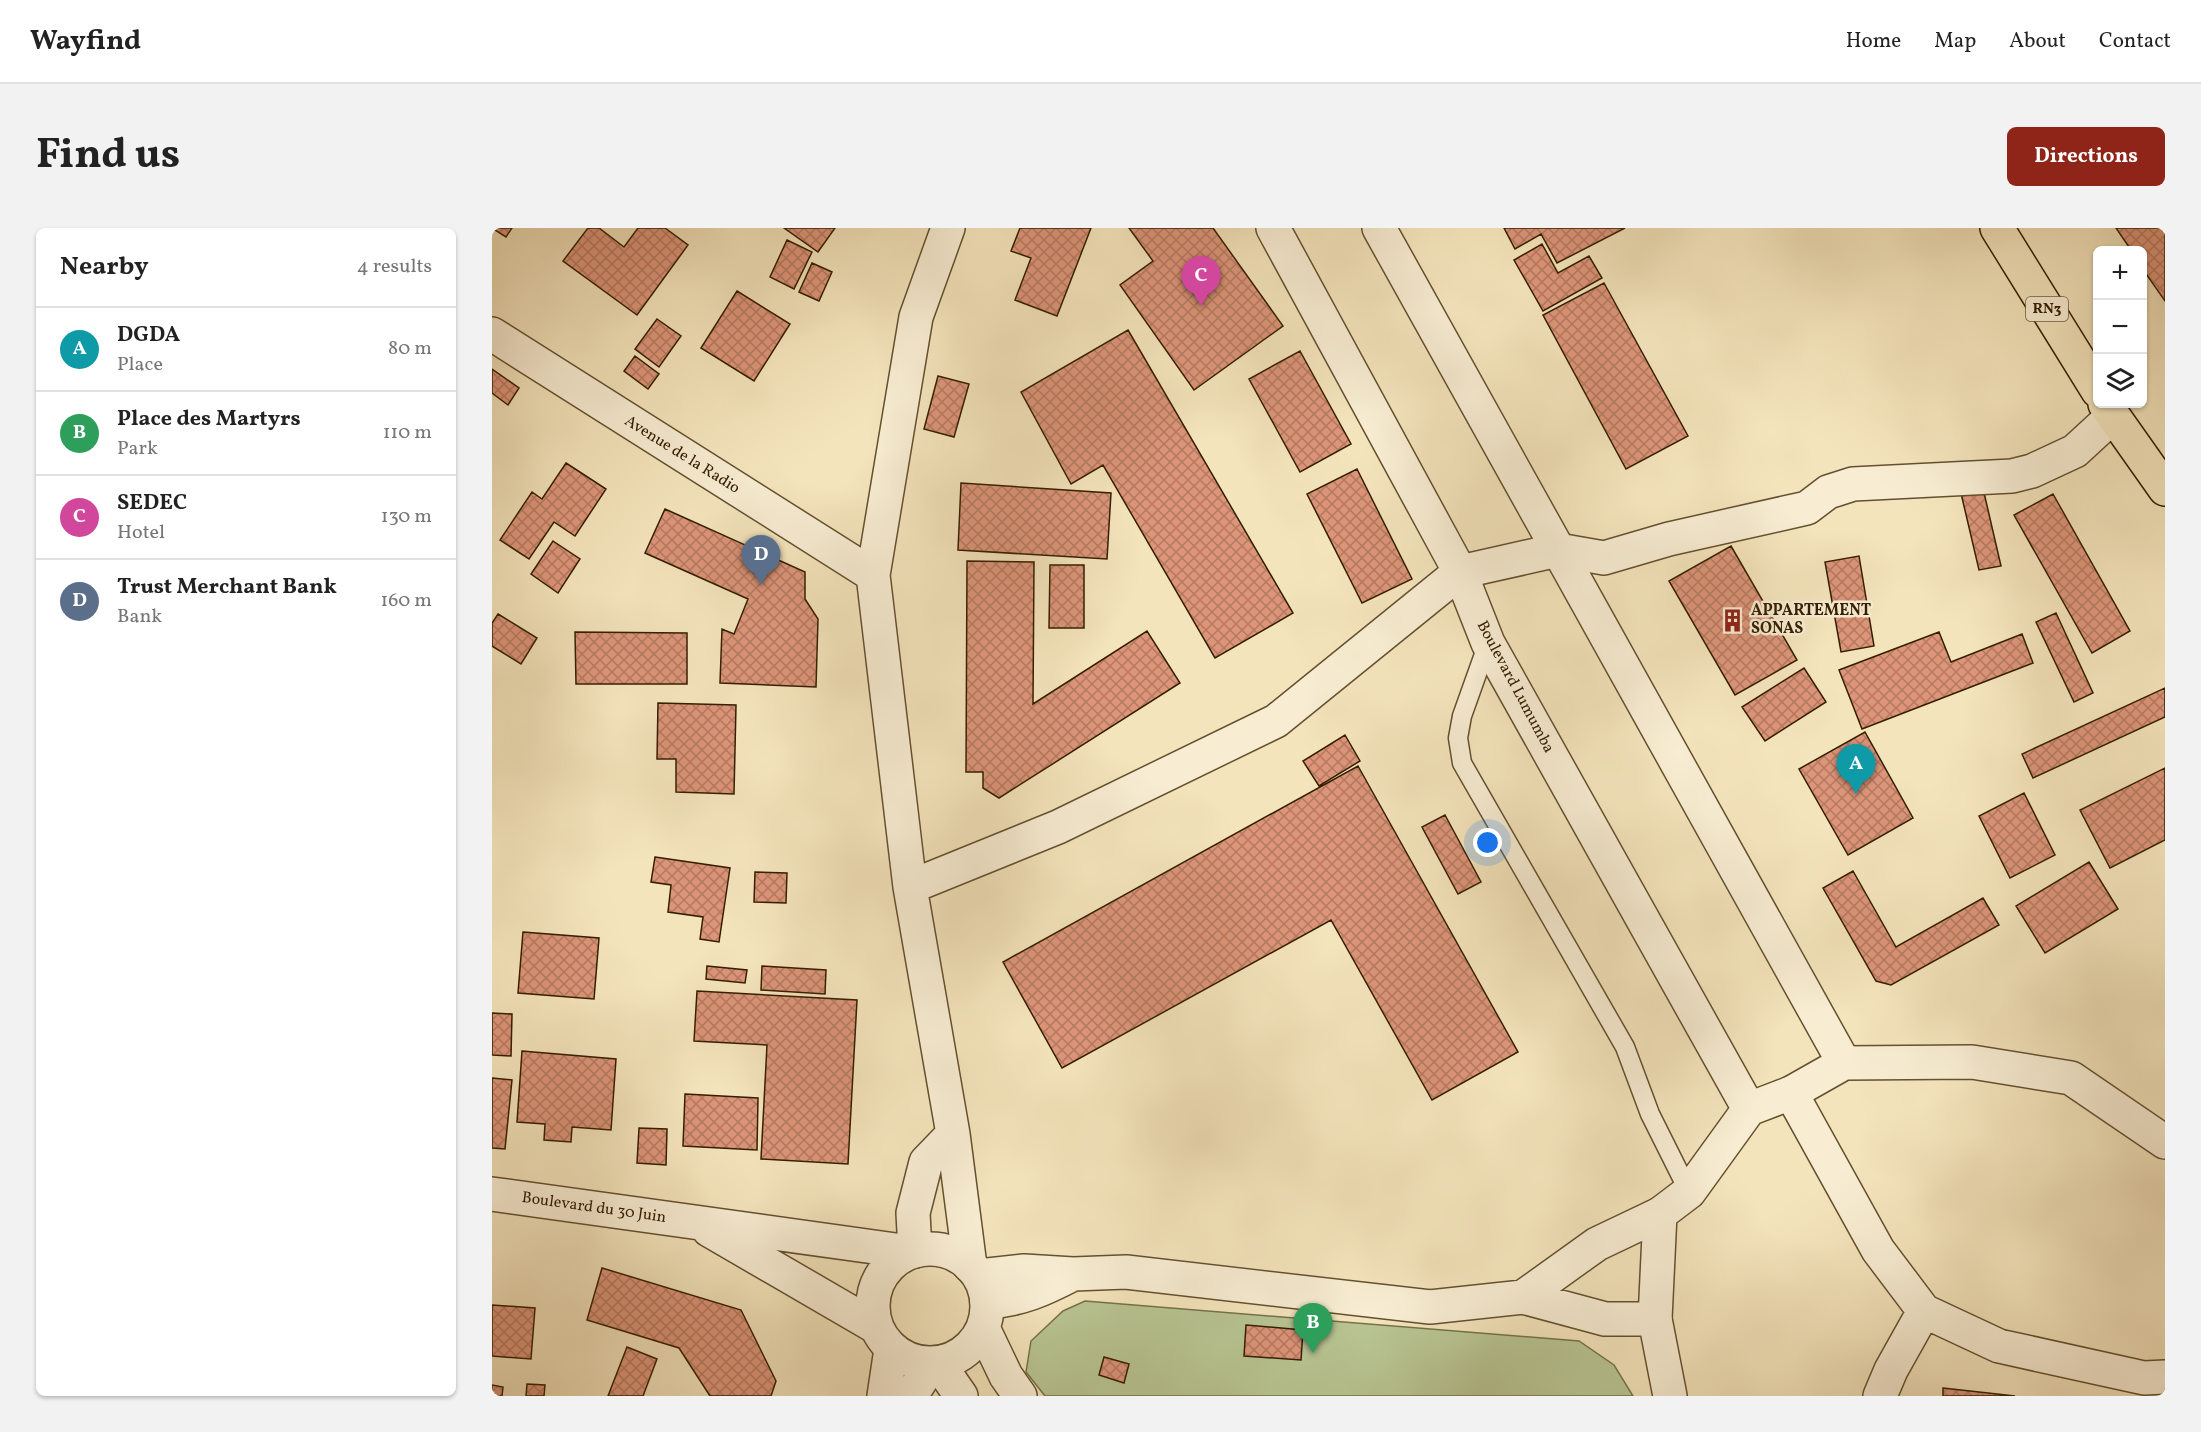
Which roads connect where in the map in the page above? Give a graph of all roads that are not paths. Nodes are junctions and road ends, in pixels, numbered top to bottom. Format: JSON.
{"nodes":[{"id":1,"x":948,"y":228,"type":"edge"},
{"id":2,"x":1273,"y":228,"type":"edge"},
{"id":3,"x":1379,"y":228,"type":"edge"},
{"id":4,"x":1997,"y":228,"type":"edge"},
{"id":5,"x":492,"y":334,"type":"edge"},
{"id":6,"x":2093,"y":384,"type":"edge"},
{"id":7,"x":2102,"y":408,"type":"edge"},
{"id":8,"x":2108,"y":408,"type":"edge"},
{"id":9,"x":2165,"y":489,"type":"edge"},
{"id":10,"x":1558,"y":550,"type":"junction"},
{"id":11,"x":1460,"y":572,"type":"junction"},
{"id":12,"x":873,"y":575,"type":"junction"},
{"id":13,"x":1488,"y":643,"type":"junction"},
{"id":14,"x":910,"y":887,"type":"junction"},
{"id":15,"x":1844,"y":1063,"type":"junction"},
{"id":16,"x":1791,"y":1093,"type":"junction"},
{"id":17,"x":1749,"y":1108,"type":"junction"},
{"id":18,"x":953,"y":1134,"type":"junction"},
{"id":19,"x":2165,"y":1142,"type":"edge"},
{"id":20,"x":1689,"y":1192,"type":"junction"},
{"id":21,"x":492,"y":1194,"type":"edge"},
{"id":22,"x":1660,"y":1214,"type":"junction"},
{"id":23,"x":696,"y":1222,"type":"junction"},
{"id":24,"x":912,"y":1252,"type":"junction"},
{"id":25,"x":980,"y":1293,"type":"junction"},
{"id":26,"x":1523,"y":1297,"type":"junction"},
{"id":27,"x":1924,"y":1311,"type":"junction"},
{"id":28,"x":1655,"y":1319,"type":"junction"},
{"id":29,"x":883,"y":1338,"type":"junction"},
{"id":30,"x":935,"y":1364,"type":"junction"},
{"id":31,"x":2165,"y":1377,"type":"edge"},
{"id":32,"x":884,"y":1396,"type":"edge"},
{"id":33,"x":911,"y":1396,"type":"edge"},
{"id":34,"x":961,"y":1396,"type":"edge"},
{"id":35,"x":1020,"y":1396,"type":"edge"},
{"id":36,"x":1670,"y":1396,"type":"edge"},
{"id":37,"x":1880,"y":1396,"type":"edge"}],
"edges":[{"from":1,"to":12,"type":"street"},
{"from":2,"to":11,"type":"street","name":"Boulevard Lumumba"},
{"from":3,"to":10,"type":"street"},
{"from":4,"to":6,"type":"highway","number":"RN3"},
{"from":5,"to":12,"type":"street","name":"Avenue de la Radio"},
{"from":7,"to":10,"type":"street"},
{"from":8,"to":9,"type":"highway","number":"RN3"},
{"from":10,"to":11,"type":"street"},
{"from":10,"to":15,"type":"street"},
{"from":11,"to":13,"type":"street","name":"Boulevard Lumumba"},
{"from":11,"to":14,"type":"street"},
{"from":12,"to":14,"type":"street"},
{"from":13,"to":17,"type":"street","name":"Boulevard Lumumba"},
{"from":13,"to":20,"type":"lane"},
{"from":14,"to":18,"type":"street"},
{"from":15,"to":16,"type":"street"},
{"from":15,"to":19,"type":"street"},
{"from":16,"to":17,"type":"street"},
{"from":16,"to":27,"type":"street"},
{"from":17,"to":20,"type":"street"},
{"from":18,"to":24,"type":"street"},
{"from":18,"to":25,"type":"street"},
{"from":20,"to":22,"type":"street"},
{"from":21,"to":23,"type":"street","name":"Boulevard du 30 Juin"},
{"from":22,"to":26,"type":"street"},
{"from":22,"to":28,"type":"street"},
{"from":23,"to":24,"type":"street","name":"Boulevard du 30 Juin"},
{"from":23,"to":29,"type":"street"},
{"from":24,"to":25,"type":"street"},
{"from":24,"to":29,"type":"street"},
{"from":25,"to":26,"type":"street"},
{"from":25,"to":30,"type":"street"},
{"from":25,"to":35,"type":"street"},
{"from":26,"to":28,"type":"street"},
{"from":27,"to":31,"type":"street"},
{"from":27,"to":37,"type":"street"},
{"from":28,"to":36,"type":"street"},
{"from":29,"to":30,"type":"street"},
{"from":29,"to":32,"type":"street"},
{"from":30,"to":33,"type":"street"},
{"from":30,"to":34,"type":"street"}]}
